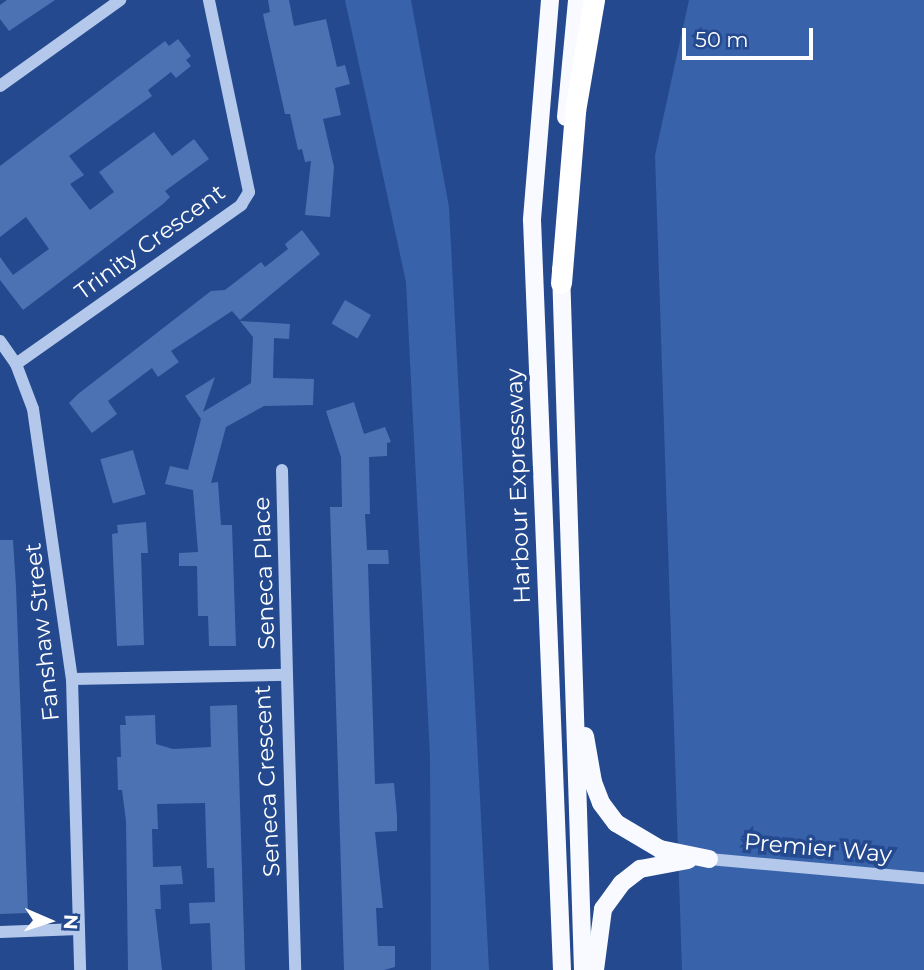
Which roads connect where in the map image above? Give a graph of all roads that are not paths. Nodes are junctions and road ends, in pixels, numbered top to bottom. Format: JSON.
{"nodes":[{"id":1,"x":120,"y":0,"type":"edge"},
{"id":2,"x":209,"y":0,"type":"edge"},
{"id":3,"x":550,"y":0,"type":"edge"},
{"id":4,"x":577,"y":0,"type":"edge"},
{"id":5,"x":594,"y":0,"type":"edge"},
{"id":6,"x":0,"y":86,"type":"edge"},
{"id":7,"x":561,"y":283,"type":"junction"},
{"id":8,"x":0,"y":341,"type":"edge"},
{"id":9,"x":16,"y":364,"type":"junction"},
{"id":10,"x":282,"y":470,"type":"dead end"},
{"id":11,"x":573,"y":639,"type":"junction"},
{"id":12,"x":287,"y":675,"type":"junction"},
{"id":13,"x":72,"y":678,"type":"junction"},
{"id":14,"x":709,"y":859,"type":"junction"},
{"id":15,"x":924,"y":878,"type":"edge"},
{"id":16,"x":79,"y":929,"type":"junction"},
{"id":17,"x":0,"y":932,"type":"edge"},
{"id":18,"x":80,"y":970,"type":"edge"},
{"id":19,"x":295,"y":970,"type":"edge"},
{"id":20,"x":562,"y":970,"type":"edge"},
{"id":21,"x":583,"y":970,"type":"edge"},
{"id":22,"x":595,"y":970,"type":"edge"}],
"edges":[{"from":1,"to":6,"type":"street"},
{"from":2,"to":9,"type":"street","name":"Trinity Crescent"},
{"from":3,"to":20,"type":"main road","name":"Harbour Expressway"},
{"from":4,"to":7,"type":"main road"},
{"from":5,"to":7,"type":"highway"},
{"from":7,"to":11,"type":"main road"},
{"from":8,"to":9,"type":"street","name":"Fanshaw Street"},
{"from":9,"to":13,"type":"street","name":"Fanshaw Street"},
{"from":10,"to":12,"type":"street","name":"Seneca Place"},
{"from":11,"to":14,"type":"main road"},
{"from":11,"to":21,"type":"main road"},
{"from":12,"to":13,"type":"street","name":"Seneca Crescent"},
{"from":12,"to":19,"type":"street","name":"Seneca Crescent"},
{"from":13,"to":16,"type":"street","name":"Fanshaw Street"},
{"from":14,"to":15,"type":"street","name":"Premier Way"},
{"from":14,"to":22,"type":"main road"},
{"from":16,"to":17,"type":"street"},
{"from":16,"to":18,"type":"street","name":"Fanshaw Street"}]}
